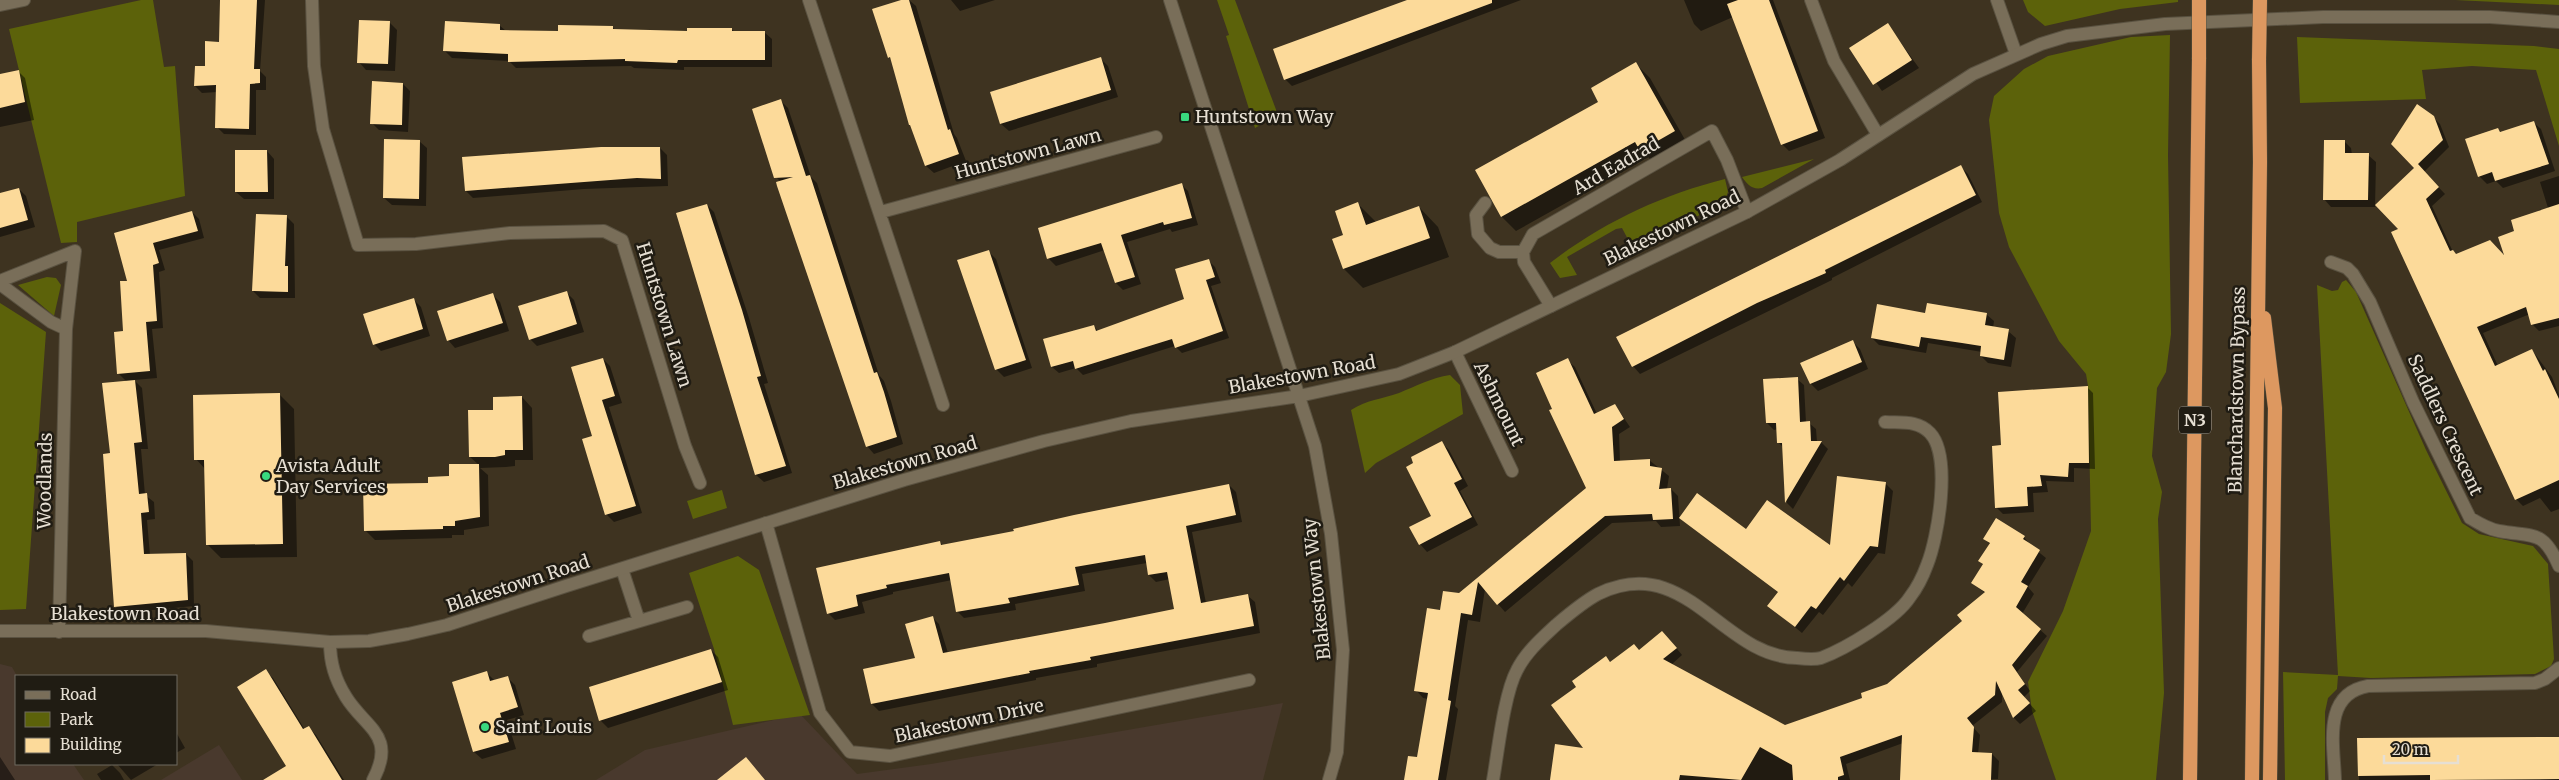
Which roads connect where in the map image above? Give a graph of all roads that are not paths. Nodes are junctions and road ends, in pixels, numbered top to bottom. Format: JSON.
{"nodes":[{"id":1,"x":24,"y":0,"type":"edge"},
{"id":2,"x":312,"y":0,"type":"edge"},
{"id":3,"x":809,"y":0,"type":"edge"},
{"id":4,"x":1170,"y":0,"type":"edge"},
{"id":5,"x":1811,"y":0,"type":"edge"},
{"id":6,"x":1997,"y":0,"type":"edge"},
{"id":7,"x":2200,"y":0,"type":"edge"},
{"id":8,"x":2260,"y":0,"type":"edge"},
{"id":9,"x":0,"y":5,"type":"edge"},
{"id":10,"x":2559,"y":22,"type":"edge"},
{"id":11,"x":2016,"y":54,"type":"junction"},
{"id":12,"x":1878,"y":135,"type":"junction"},
{"id":13,"x":1156,"y":137,"type":"dead end"},
{"id":14,"x":1485,"y":203,"type":"dead end"},
{"id":15,"x":881,"y":212,"type":"junction"},
{"id":16,"x":1747,"y":212,"type":"junction"},
{"id":17,"x":1523,"y":252,"type":"junction"},
{"id":18,"x":2331,"y":262,"type":"dead end"},
{"id":19,"x":2258,"y":265,"type":"junction"},
{"id":20,"x":0,"y":283,"type":"edge"},
{"id":21,"x":1551,"y":306,"type":"junction"},
{"id":22,"x":66,"y":329,"type":"junction"},
{"id":23,"x":1455,"y":352,"type":"junction"},
{"id":24,"x":1298,"y":396,"type":"junction"},
{"id":25,"x":943,"y":405,"type":"dead end"},
{"id":26,"x":1885,"y":422,"type":"dead end"},
{"id":27,"x":1512,"y":471,"type":"dead end"},
{"id":28,"x":700,"y":484,"type":"dead end"},
{"id":29,"x":766,"y":523,"type":"junction"},
{"id":30,"x":2559,"y":566,"type":"edge"},
{"id":31,"x":622,"y":569,"type":"junction"},
{"id":32,"x":687,"y":607,"type":"dead end"},
{"id":33,"x":639,"y":621,"type":"junction"},
{"id":34,"x":0,"y":631,"type":"edge"},
{"id":35,"x":59,"y":632,"type":"junction"},
{"id":36,"x":589,"y":636,"type":"dead end"},
{"id":37,"x":330,"y":642,"type":"junction"},
{"id":38,"x":2559,"y":668,"type":"edge"},
{"id":39,"x":1249,"y":680,"type":"dead end"},
{"id":40,"x":373,"y":780,"type":"edge"},
{"id":41,"x":1330,"y":780,"type":"edge"},
{"id":42,"x":1493,"y":780,"type":"edge"},
{"id":43,"x":2190,"y":780,"type":"edge"},
{"id":44,"x":2252,"y":780,"type":"edge"},
{"id":45,"x":2270,"y":780,"type":"edge"},
{"id":46,"x":2335,"y":780,"type":"edge"}],
"edges":[{"from":1,"to":9,"type":"street"},
{"from":2,"to":28,"type":"street","name":"Huntstown Lawn"},
{"from":3,"to":15,"type":"street"},
{"from":4,"to":24,"type":"street"},
{"from":5,"to":12,"type":"street"},
{"from":6,"to":11,"type":"street"},
{"from":7,"to":43,"type":"highway","number":"N3","bridge":true},
{"from":8,"to":19,"type":"highway","name":"Blanchardstown Bypass","bridge":true},
{"from":10,"to":11,"type":"street","name":"Blakestown Road"},
{"from":11,"to":12,"type":"street","name":"Blakestown Road"},
{"from":12,"to":16,"type":"street","name":"Blakestown Road"},
{"from":13,"to":15,"type":"street","name":"Huntstown Lawn"},
{"from":14,"to":17,"type":"street"},
{"from":15,"to":25,"type":"street"},
{"from":16,"to":17,"type":"street","name":"Ard Eadrad"},
{"from":16,"to":21,"type":"street","name":"Blakestown Road"},
{"from":17,"to":21,"type":"street"},
{"from":18,"to":30,"type":"street","name":"Saddlers Crescent"},
{"from":19,"to":44,"type":"highway","name":"Blanchardstown Bypass"},
{"from":19,"to":45,"type":"highway"},
{"from":20,"to":22,"type":"street","name":"Woodlands"},
{"from":20,"to":22,"type":"street","name":"Woodlands"},
{"from":21,"to":23,"type":"street","name":"Blakestown Road"},
{"from":22,"to":35,"type":"street","name":"Woodlands"},
{"from":23,"to":24,"type":"street","name":"Blakestown Road"},
{"from":23,"to":27,"type":"street","name":"Ashmount"},
{"from":24,"to":29,"type":"street","name":"Blakestown Road"},
{"from":24,"to":41,"type":"street","name":"Blakestown Way"},
{"from":26,"to":42,"type":"street"},
{"from":29,"to":31,"type":"street","name":"Blakestown Road"},
{"from":29,"to":39,"type":"street","name":"Blakestown Drive"},
{"from":31,"to":33,"type":"street"},
{"from":31,"to":37,"type":"street","name":"Blakestown Road"},
{"from":32,"to":33,"type":"street"},
{"from":33,"to":36,"type":"street"},
{"from":34,"to":35,"type":"street","name":"Blakestown Road"},
{"from":35,"to":37,"type":"street","name":"Blakestown Road"},
{"from":37,"to":40,"type":"street"},
{"from":38,"to":46,"type":"street"}]}
